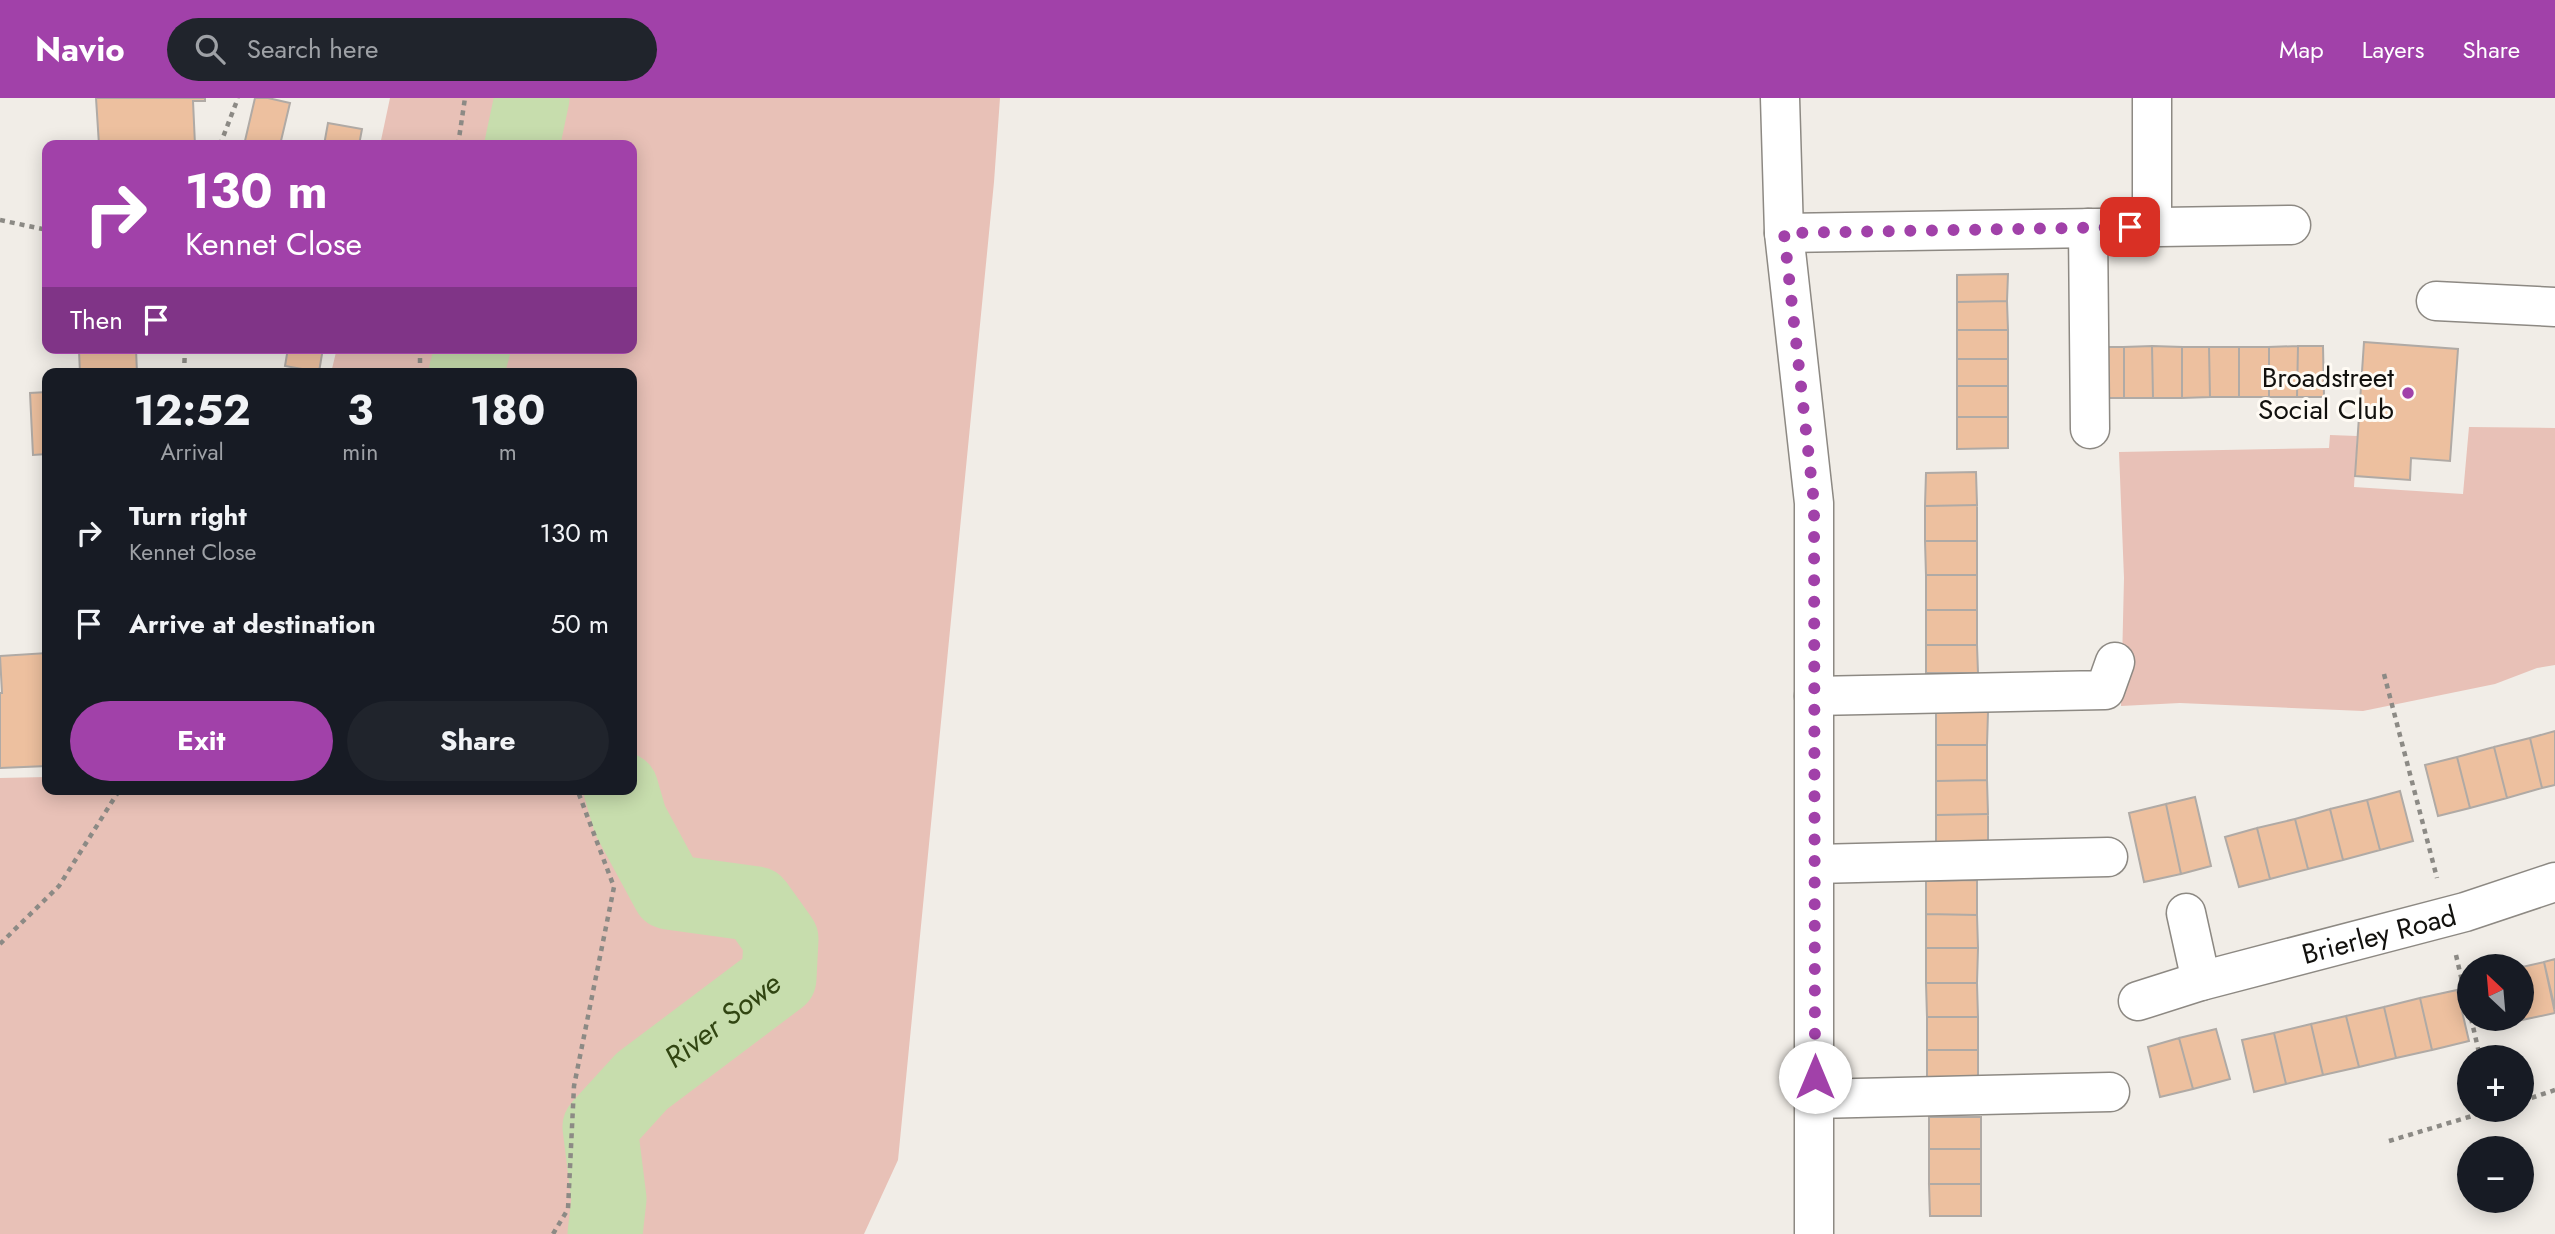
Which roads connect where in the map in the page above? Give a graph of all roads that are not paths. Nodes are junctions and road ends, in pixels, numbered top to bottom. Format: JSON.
{"nodes":[{"id":1,"x":1780,"y":98,"type":"edge"},
{"id":2,"x":2152,"y":98,"type":"edge"},
{"id":3,"x":2291,"y":225,"type":"dead end"},
{"id":4,"x":2152,"y":227,"type":"junction"},
{"id":5,"x":2088,"y":228,"type":"junction"},
{"id":6,"x":1784,"y":233,"type":"junction"},
{"id":7,"x":2436,"y":301,"type":"dead end"},
{"id":8,"x":2555,"y":307,"type":"edge"},
{"id":9,"x":2090,"y":429,"type":"dead end"},
{"id":10,"x":2115,"y":662,"type":"dead end"},
{"id":11,"x":1814,"y":696,"type":"junction"},
{"id":12,"x":2108,"y":857,"type":"dead end"},
{"id":13,"x":1815,"y":864,"type":"junction"},
{"id":14,"x":2555,"y":882,"type":"edge"},
{"id":15,"x":2186,"y":913,"type":"dead end"},
{"id":16,"x":2201,"y":981,"type":"junction"},
{"id":17,"x":2138,"y":1001,"type":"dead end"},
{"id":18,"x":2110,"y":1092,"type":"dead end"},
{"id":19,"x":1815,"y":1099,"type":"junction"},
{"id":20,"x":1814,"y":1234,"type":"edge"}],
"edges":[{"from":1,"to":6,"type":"street"},
{"from":2,"to":4,"type":"street"},
{"from":3,"to":4,"type":"street"},
{"from":4,"to":5,"type":"street"},
{"from":5,"to":6,"type":"street"},
{"from":5,"to":9,"type":"street"},
{"from":6,"to":11,"type":"street"},
{"from":7,"to":8,"type":"street"},
{"from":10,"to":11,"type":"street"},
{"from":11,"to":13,"type":"street"},
{"from":12,"to":13,"type":"street"},
{"from":13,"to":19,"type":"street"},
{"from":14,"to":16,"type":"street","name":"Brierley Road"},
{"from":15,"to":16,"type":"street"},
{"from":16,"to":17,"type":"street","name":"Brierley Road"},
{"from":18,"to":19,"type":"street"},
{"from":19,"to":20,"type":"street"}]}
